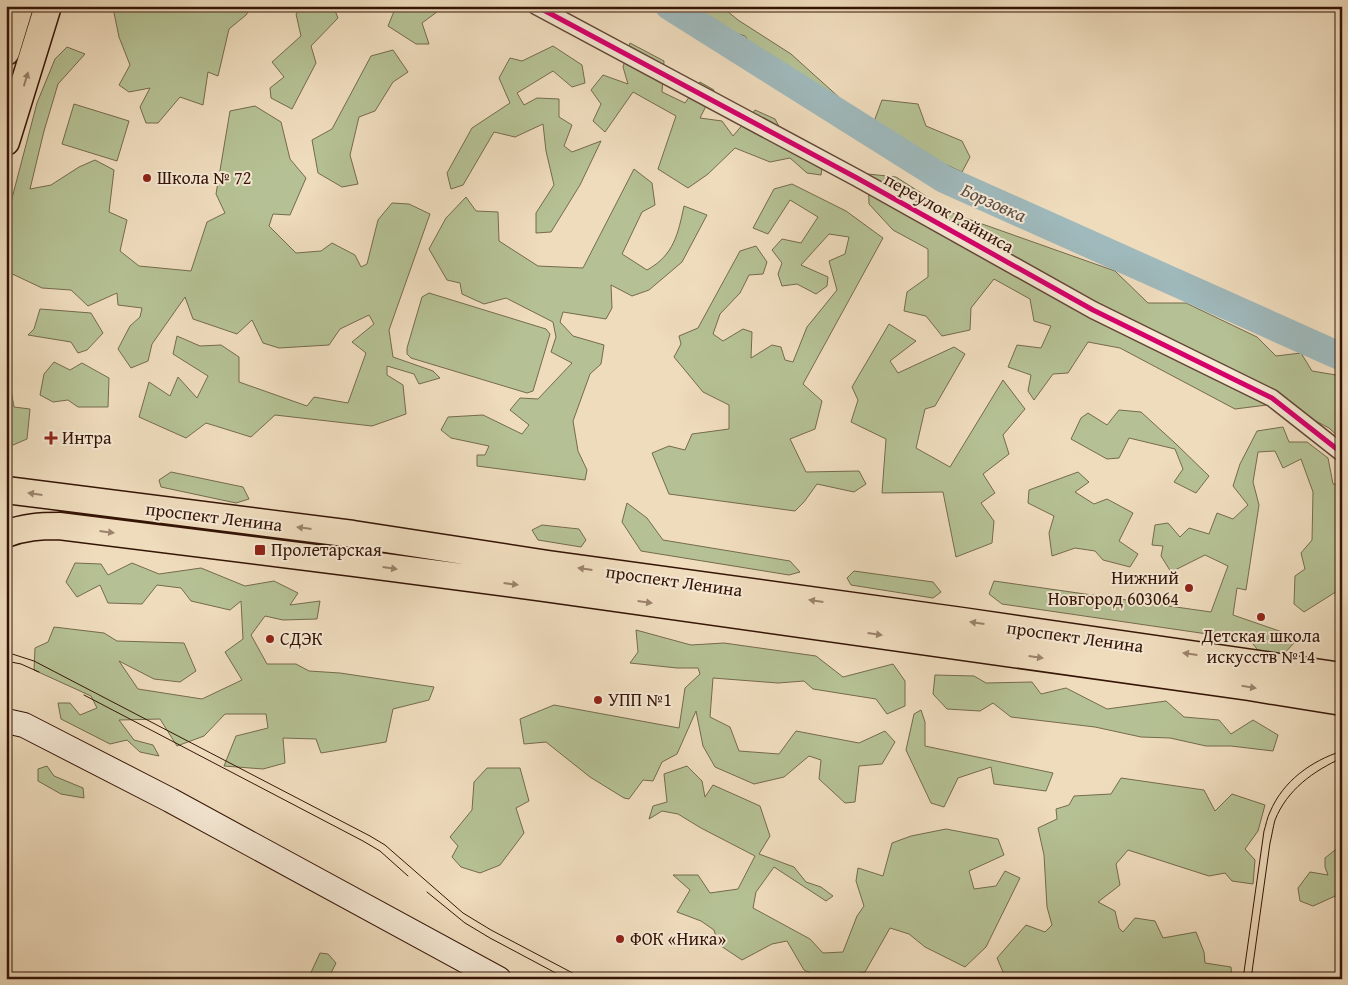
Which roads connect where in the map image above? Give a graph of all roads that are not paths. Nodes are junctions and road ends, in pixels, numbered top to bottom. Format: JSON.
{"nodes":[{"id":1,"x":20,"y":6,"type":"edge"},
{"id":2,"x":48,"y":6,"type":"edge"},
{"id":3,"x":536,"y":6,"type":"edge"},
{"id":4,"x":6,"y":52,"type":"edge"},
{"id":5,"x":6,"y":142,"type":"edge"},
{"id":6,"x":1342,"y":453,"type":"edge"},
{"id":7,"x":6,"y":490,"type":"edge"},
{"id":8,"x":6,"y":534,"type":"edge"},
{"id":9,"x":1342,"y":676,"type":"edge"},
{"id":10,"x":1342,"y":702,"type":"edge"},
{"id":11,"x":6,"y":709,"type":"edge"},
{"id":12,"x":15,"y":723,"type":"edge"},
{"id":13,"x":499,"y":979,"type":"edge"}],
"edges":[{"from":1,"to":4,"type":"main road"},
{"from":5,"to":2,"type":"main road","one_way":true},
{"from":3,"to":6,"type":"street","name":"переулок Райниса"},
{"from":9,"to":7,"type":"main road","name":"проспект Ленина","one_way":true},
{"from":8,"to":10,"type":"main road","name":"проспект Ленина","one_way":true},
{"from":11,"to":12,"type":"main road"},
{"from":12,"to":13,"type":"main road"}]}
